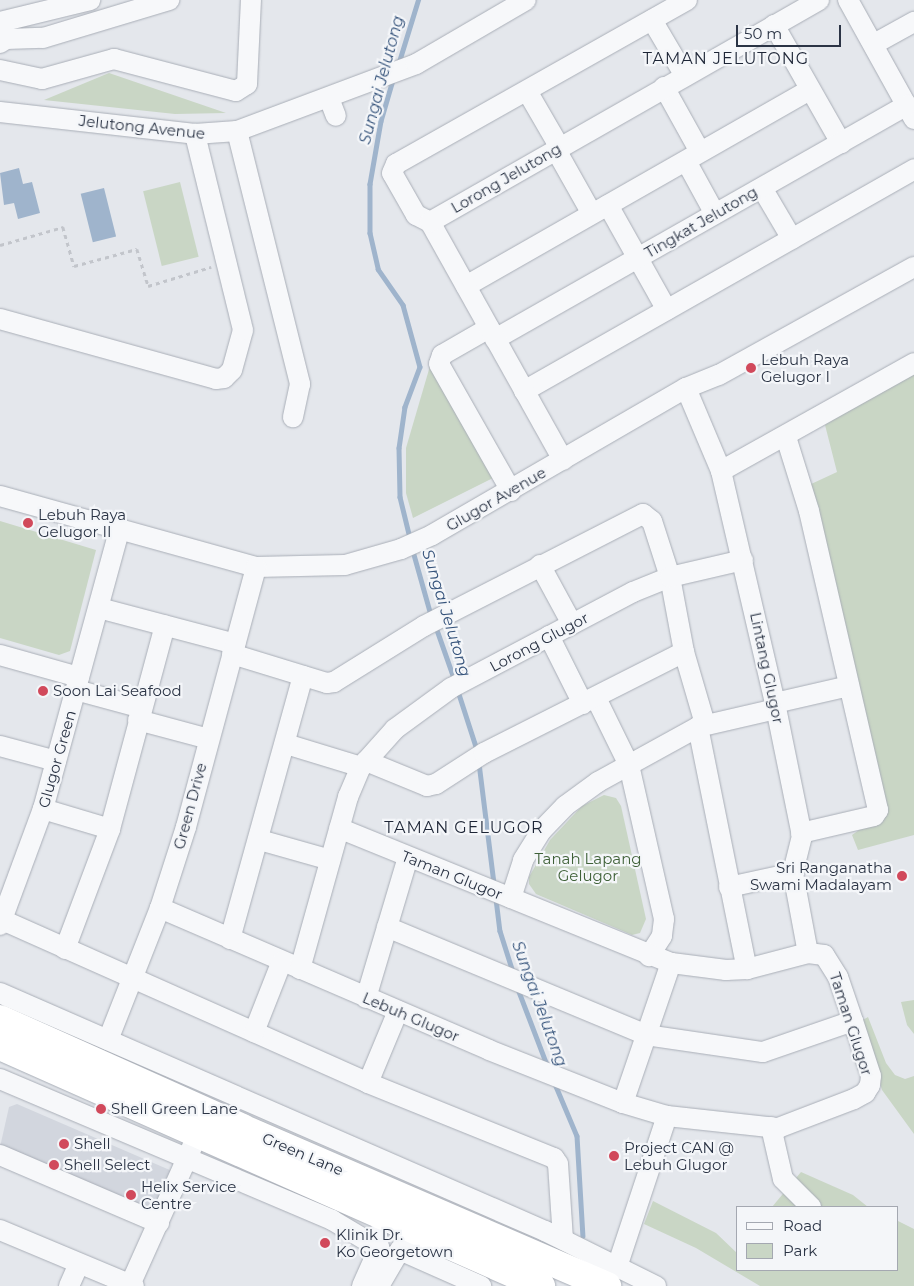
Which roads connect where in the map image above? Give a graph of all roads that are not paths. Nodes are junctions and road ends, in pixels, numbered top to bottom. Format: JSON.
{"nodes":[{"id":1,"x":169,"y":0,"type":"edge"},
{"id":2,"x":251,"y":0,"type":"edge"},
{"id":3,"x":526,"y":0,"type":"edge"},
{"id":4,"x":687,"y":0,"type":"edge"},
{"id":5,"x":820,"y":0,"type":"edge"},
{"id":6,"x":848,"y":0,"type":"edge"},
{"id":7,"x":83,"y":1,"type":"edge"},
{"id":8,"x":134,"y":6,"type":"edge"},
{"id":9,"x":652,"y":20,"type":"junction"},
{"id":10,"x":0,"y":22,"type":"edge"},
{"id":11,"x":914,"y":22,"type":"edge"},
{"id":12,"x":774,"y":25,"type":"junction"},
{"id":13,"x":0,"y":43,"type":"edge"},
{"id":14,"x":874,"y":44,"type":"junction"},
{"id":15,"x":0,"y":70,"type":"edge"},
{"id":16,"x":685,"y":76,"type":"junction"},
{"id":17,"x":664,"y":88,"type":"junction"},
{"id":18,"x":810,"y":90,"type":"junction"},
{"id":19,"x":527,"y":91,"type":"junction"},
{"id":20,"x":0,"y":112,"type":"edge"},
{"id":21,"x":910,"y":112,"type":"edge"},
{"id":22,"x":236,"y":131,"type":"junction"},
{"id":23,"x":194,"y":134,"type":"junction"},
{"id":24,"x":841,"y":143,"type":"junction"},
{"id":25,"x":558,"y":148,"type":"junction"},
{"id":26,"x":693,"y":157,"type":"junction"},
{"id":27,"x":914,"y":169,"type":"edge"},
{"id":28,"x":762,"y":188,"type":"junction"},
{"id":29,"x":600,"y":210,"type":"junction"},
{"id":30,"x":715,"y":214,"type":"junction"},
{"id":31,"x":430,"y":222,"type":"junction"},
{"id":32,"x":792,"y":239,"type":"junction"},
{"id":33,"x":914,"y":256,"type":"edge"},
{"id":34,"x":638,"y":258,"type":"junction"},
{"id":35,"x":914,"y":268,"type":"edge"},
{"id":36,"x":466,"y":286,"type":"junction"},
{"id":37,"x":844,"y":300,"type":"junction"},
{"id":38,"x":667,"y":310,"type":"junction"},
{"id":39,"x":0,"y":319,"type":"edge"},
{"id":40,"x":492,"y":334,"type":"junction"},
{"id":41,"x":914,"y":364,"type":"edge"},
{"id":42,"x":686,"y":388,"type":"junction"},
{"id":43,"x":524,"y":391,"type":"junction"},
{"id":44,"x":293,"y":417,"type":"dead end"},
{"id":45,"x":786,"y":437,"type":"junction"},
{"id":46,"x":563,"y":460,"type":"junction"},
{"id":47,"x":721,"y":471,"type":"junction"},
{"id":48,"x":511,"y":491,"type":"junction"},
{"id":49,"x":0,"y":496,"type":"edge"},
{"id":50,"x":119,"y":532,"type":"junction"},
{"id":51,"x":743,"y":560,"type":"junction"},
{"id":52,"x":540,"y":565,"type":"junction"},
{"id":53,"x":256,"y":567,"type":"junction"},
{"id":54,"x":670,"y":577,"type":"junction"},
{"id":55,"x":99,"y":608,"type":"junction"},
{"id":56,"x":572,"y":624,"type":"junction"},
{"id":57,"x":165,"y":625,"type":"junction"},
{"id":58,"x":549,"y":636,"type":"junction"},
{"id":59,"x":233,"y":649,"type":"junction"},
{"id":60,"x":684,"y":652,"type":"junction"},
{"id":61,"x":0,"y":655,"type":"edge"},
{"id":62,"x":303,"y":676,"type":"junction"},
{"id":63,"x":78,"y":684,"type":"junction"},
{"id":64,"x":849,"y":686,"type":"junction"},
{"id":65,"x":590,"y":701,"type":"junction"},
{"id":66,"x":775,"y":706,"type":"junction"},
{"id":67,"x":140,"y":714,"type":"junction"},
{"id":68,"x":701,"y":726,"type":"junction"},
{"id":69,"x":208,"y":739,"type":"junction"},
{"id":70,"x":286,"y":744,"type":"junction"},
{"id":71,"x":0,"y":746,"type":"edge"},
{"id":72,"x":56,"y":761,"type":"junction"},
{"id":73,"x":364,"y":764,"type":"junction"},
{"id":74,"x":629,"y":765,"type":"junction"},
{"id":75,"x":43,"y":809,"type":"junction"},
{"id":76,"x":339,"y":828,"type":"junction"},
{"id":77,"x":110,"y":829,"type":"junction"},
{"id":78,"x":801,"y":833,"type":"junction"},
{"id":79,"x":260,"y":840,"type":"junction"},
{"id":80,"x":408,"y":857,"type":"junction"},
{"id":81,"x":330,"y":860,"type":"junction"},
{"id":82,"x":792,"y":873,"type":"junction"},
{"id":83,"x":728,"y":887,"type":"junction"},
{"id":84,"x":508,"y":897,"type":"junction"},
{"id":85,"x":160,"y":908,"type":"junction"},
{"id":86,"x":1,"y":922,"type":"edge"},
{"id":87,"x":387,"y":927,"type":"junction"},
{"id":88,"x":230,"y":939,"type":"junction"},
{"id":89,"x":66,"y":949,"type":"junction"},
{"id":90,"x":808,"y":953,"type":"junction"},
{"id":91,"x":649,"y":956,"type":"junction"},
{"id":92,"x":671,"y":963,"type":"junction"},
{"id":93,"x":291,"y":965,"type":"junction"},
{"id":94,"x":747,"y":969,"type":"junction"},
{"id":95,"x":134,"y":978,"type":"junction"},
{"id":96,"x":0,"y":993,"type":"edge"},
{"id":97,"x":366,"y":998,"type":"junction"},
{"id":98,"x":398,"y":1012,"type":"junction"},
{"id":99,"x":0,"y":1019,"type":"edge"},
{"id":100,"x":853,"y":1021,"type":"junction"},
{"id":101,"x":254,"y":1032,"type":"junction"},
{"id":102,"x":646,"y":1035,"type":"junction"},
{"id":103,"x":108,"y":1040,"type":"junction"},
{"id":104,"x":0,"y":1046,"type":"edge"},
{"id":105,"x":42,"y":1065,"type":"junction"},
{"id":106,"x":0,"y":1080,"type":"edge"},
{"id":107,"x":368,"y":1083,"type":"junction"},
{"id":108,"x":31,"y":1092,"type":"junction"},
{"id":109,"x":864,"y":1093,"type":"joint"},
{"id":110,"x":623,"y":1103,"type":"junction"},
{"id":111,"x":667,"y":1116,"type":"junction"},
{"id":112,"x":771,"y":1127,"type":"junction"},
{"id":113,"x":193,"y":1146,"type":"junction"},
{"id":114,"x":0,"y":1155,"type":"edge"},
{"id":115,"x":322,"y":1188,"type":"junction"},
{"id":116,"x":809,"y":1206,"type":"edge"},
{"id":117,"x":159,"y":1223,"type":"junction"},
{"id":118,"x":0,"y":1230,"type":"edge"},
{"id":119,"x":431,"y":1238,"type":"junction"},
{"id":120,"x":544,"y":1241,"type":"junction"},
{"id":121,"x":379,"y":1248,"type":"junction"},
{"id":122,"x":400,"y":1250,"type":"junction"},
{"id":123,"x":78,"y":1264,"type":"junction"},
{"id":124,"x":613,"y":1275,"type":"edge"},
{"id":125,"x":132,"y":1285,"type":"edge"},
{"id":126,"x":69,"y":1286,"type":"edge"},
{"id":127,"x":362,"y":1286,"type":"edge"},
{"id":128,"x":379,"y":1286,"type":"edge"},
{"id":129,"x":481,"y":1286,"type":"edge"},
{"id":130,"x":541,"y":1286,"type":"edge"},
{"id":131,"x":656,"y":1286,"type":"edge"}],
"edges":[{"from":1,"to":8,"type":"street"},
{"from":2,"to":15,"type":"street"},
{"from":3,"to":22,"type":"street","name":"Jelutong Avenue"},
{"from":4,"to":9,"type":"street"},
{"from":5,"to":12,"type":"street","name":"Lorong Jelutong"},
{"from":6,"to":14,"type":"street"},
{"from":7,"to":10,"type":"street"},
{"from":8,"to":13,"type":"street"},
{"from":9,"to":16,"type":"street"},
{"from":9,"to":19,"type":"street"},
{"from":11,"to":14,"type":"street"},
{"from":12,"to":16,"type":"street","name":"Lorong Jelutong"},
{"from":12,"to":18,"type":"street"},
{"from":14,"to":21,"type":"street"},
{"from":16,"to":17,"type":"street","name":"Lorong Jelutong"},
{"from":17,"to":25,"type":"street","name":"Lorong Jelutong"},
{"from":17,"to":26,"type":"street"},
{"from":18,"to":24,"type":"street"},
{"from":18,"to":26,"type":"street"},
{"from":19,"to":25,"type":"street"},
{"from":19,"to":31,"type":"street"},
{"from":20,"to":23,"type":"street","name":"Jelutong Avenue"},
{"from":21,"to":24,"type":"street","name":"Tingkat Jelutong"},
{"from":22,"to":23,"type":"street","name":"Jelutong Avenue"},
{"from":22,"to":44,"type":"street"},
{"from":23,"to":39,"type":"street"},
{"from":24,"to":28,"type":"street","name":"Tingkat Jelutong"},
{"from":25,"to":29,"type":"street"},
{"from":25,"to":31,"type":"street","name":"Lorong Jelutong"},
{"from":26,"to":29,"type":"street"},
{"from":26,"to":30,"type":"street"},
{"from":27,"to":32,"type":"street"},
{"from":28,"to":30,"type":"street","name":"Tingkat Jelutong"},
{"from":28,"to":32,"type":"street"},
{"from":29,"to":34,"type":"street"},
{"from":29,"to":36,"type":"street"},
{"from":30,"to":34,"type":"street","name":"Tingkat Jelutong"},
{"from":31,"to":36,"type":"street"},
{"from":32,"to":38,"type":"street"},
{"from":33,"to":37,"type":"street","name":"Glugor Avenue"},
{"from":34,"to":38,"type":"street"},
{"from":34,"to":40,"type":"street","name":"Tingkat Jelutong"},
{"from":35,"to":37,"type":"street","name":"Glugor Avenue"},
{"from":36,"to":40,"type":"street"},
{"from":37,"to":42,"type":"street","name":"Glugor Avenue"},
{"from":38,"to":43,"type":"street"},
{"from":40,"to":43,"type":"street"},
{"from":40,"to":48,"type":"street","name":"Tingkat Jelutong"},
{"from":41,"to":45,"type":"street"},
{"from":42,"to":46,"type":"street","name":"Glugor Avenue"},
{"from":42,"to":47,"type":"street","name":"Lintang Glugor"},
{"from":43,"to":46,"type":"street"},
{"from":45,"to":47,"type":"street"},
{"from":45,"to":64,"type":"street"},
{"from":46,"to":48,"type":"street","name":"Glugor Avenue"},
{"from":47,"to":51,"type":"street","name":"Lintang Glugor"},
{"from":48,"to":53,"type":"street","name":"Glugor Avenue"},
{"from":49,"to":50,"type":"street","name":"Glugor Avenue"},
{"from":50,"to":53,"type":"street","name":"Glugor Avenue"},
{"from":50,"to":55,"type":"street","name":"Glugor Green"},
{"from":51,"to":54,"type":"street","name":"Lorong Glugor"},
{"from":51,"to":66,"type":"street","name":"Lintang Glugor"},
{"from":52,"to":54,"type":"street"},
{"from":52,"to":56,"type":"street"},
{"from":52,"to":62,"type":"street"},
{"from":53,"to":59,"type":"street","name":"Green Drive"},
{"from":54,"to":56,"type":"street","name":"Lorong Glugor"},
{"from":54,"to":60,"type":"street"},
{"from":55,"to":57,"type":"street"},
{"from":55,"to":63,"type":"street","name":"Glugor Green"},
{"from":56,"to":58,"type":"street","name":"Lorong Glugor"},
{"from":57,"to":59,"type":"street"},
{"from":57,"to":67,"type":"street"},
{"from":58,"to":65,"type":"street"},
{"from":58,"to":73,"type":"street","name":"Lorong Glugor"},
{"from":59,"to":62,"type":"street"},
{"from":59,"to":69,"type":"street","name":"Green Drive"},
{"from":60,"to":65,"type":"street"},
{"from":60,"to":68,"type":"street"},
{"from":61,"to":63,"type":"street"},
{"from":62,"to":70,"type":"street"},
{"from":63,"to":67,"type":"street"},
{"from":63,"to":72,"type":"street","name":"Glugor Green"},
{"from":64,"to":66,"type":"street","name":"Taman Glugor"},
{"from":64,"to":78,"type":"street"},
{"from":65,"to":73,"type":"street"},
{"from":65,"to":74,"type":"street"},
{"from":66,"to":68,"type":"street","name":"Taman Glugor"},
{"from":66,"to":78,"type":"street","name":"Lintang Glugor"},
{"from":67,"to":69,"type":"street"},
{"from":67,"to":77,"type":"street"},
{"from":68,"to":74,"type":"street","name":"Taman Glugor"},
{"from":68,"to":83,"type":"street"},
{"from":69,"to":85,"type":"street","name":"Green Drive"},
{"from":70,"to":73,"type":"street"},
{"from":70,"to":79,"type":"street"},
{"from":71,"to":72,"type":"street"},
{"from":72,"to":75,"type":"street","name":"Glugor Green"},
{"from":73,"to":76,"type":"street","name":"Lorong Glugor"},
{"from":74,"to":84,"type":"street","name":"Taman Glugor"},
{"from":74,"to":91,"type":"street"},
{"from":75,"to":77,"type":"street"},
{"from":75,"to":86,"type":"street","name":"Glugor Green"},
{"from":76,"to":80,"type":"street","name":"Taman Glugor"},
{"from":76,"to":81,"type":"street","name":"Lorong Glugor"},
{"from":77,"to":89,"type":"street"},
{"from":78,"to":82,"type":"street","name":"Lintang Glugor"},
{"from":79,"to":81,"type":"street"},
{"from":79,"to":88,"type":"street"},
{"from":80,"to":84,"type":"street","name":"Taman Glugor"},
{"from":80,"to":87,"type":"street"},
{"from":81,"to":93,"type":"street","name":"Lorong Glugor"},
{"from":82,"to":83,"type":"street"},
{"from":82,"to":90,"type":"street","name":"Lintang Glugor"},
{"from":83,"to":94,"type":"street"},
{"from":84,"to":91,"type":"street","name":"Taman Glugor"},
{"from":85,"to":88,"type":"street","name":"Lebuh Glugor"},
{"from":85,"to":95,"type":"street","name":"Green Drive"},
{"from":86,"to":89,"type":"street"},
{"from":87,"to":97,"type":"street"},
{"from":87,"to":102,"type":"street"},
{"from":88,"to":93,"type":"street","name":"Lebuh Glugor"},
{"from":89,"to":95,"type":"street"},
{"from":90,"to":94,"type":"street","name":"Taman Glugor"},
{"from":90,"to":100,"type":"street","name":"Taman Glugor"},
{"from":91,"to":92,"type":"street","name":"Taman Glugor"},
{"from":92,"to":94,"type":"street","name":"Taman Glugor"},
{"from":92,"to":102,"type":"street"},
{"from":93,"to":97,"type":"street","name":"Lebuh Glugor"},
{"from":93,"to":101,"type":"street","name":"Lorong Glugor"},
{"from":95,"to":101,"type":"street"},
{"from":95,"to":103,"type":"street","name":"Green Drive"},
{"from":96,"to":103,"type":"street"},
{"from":97,"to":98,"type":"street","name":"Lebuh Glugor"},
{"from":98,"to":107,"type":"street"},
{"from":98,"to":110,"type":"street","name":"Lebuh Glugor"},
{"from":99,"to":120,"type":"highway","name":"Green Lane"},
{"from":100,"to":102,"type":"street"},
{"from":100,"to":109,"type":"street","name":"Taman Glugor"},
{"from":101,"to":107,"type":"street"},
{"from":102,"to":110,"type":"street"},
{"from":103,"to":120,"type":"street"},
{"from":104,"to":105,"type":"highway","name":"Green Lane"},
{"from":105,"to":108,"type":"street"},
{"from":105,"to":113,"type":"highway","name":"Green Lane"},
{"from":106,"to":108,"type":"street"},
{"from":107,"to":120,"type":"street"},
{"from":108,"to":113,"type":"street"},
{"from":109,"to":112,"type":"street","name":"Lebuh Glugor"},
{"from":110,"to":111,"type":"street","name":"Lebuh Glugor"},
{"from":111,"to":112,"type":"street","name":"Lebuh Glugor"},
{"from":111,"to":124,"type":"street"},
{"from":112,"to":116,"type":"street"},
{"from":113,"to":115,"type":"highway","name":"Green Lane"},
{"from":113,"to":117,"type":"street"},
{"from":113,"to":121,"type":"street"},
{"from":114,"to":117,"type":"street"},
{"from":115,"to":119,"type":"highway","name":"Green Lane"},
{"from":115,"to":121,"type":"street"},
{"from":117,"to":125,"type":"street"},
{"from":118,"to":123,"type":"street"},
{"from":119,"to":122,"type":"street"},
{"from":119,"to":130,"type":"highway","name":"Green Lane"},
{"from":120,"to":124,"type":"highway","name":"Green Lane"},
{"from":121,"to":127,"type":"street"},
{"from":122,"to":128,"type":"street"},
{"from":122,"to":129,"type":"street"},
{"from":123,"to":125,"type":"street"},
{"from":123,"to":126,"type":"street"},
{"from":124,"to":131,"type":"street"}]}
